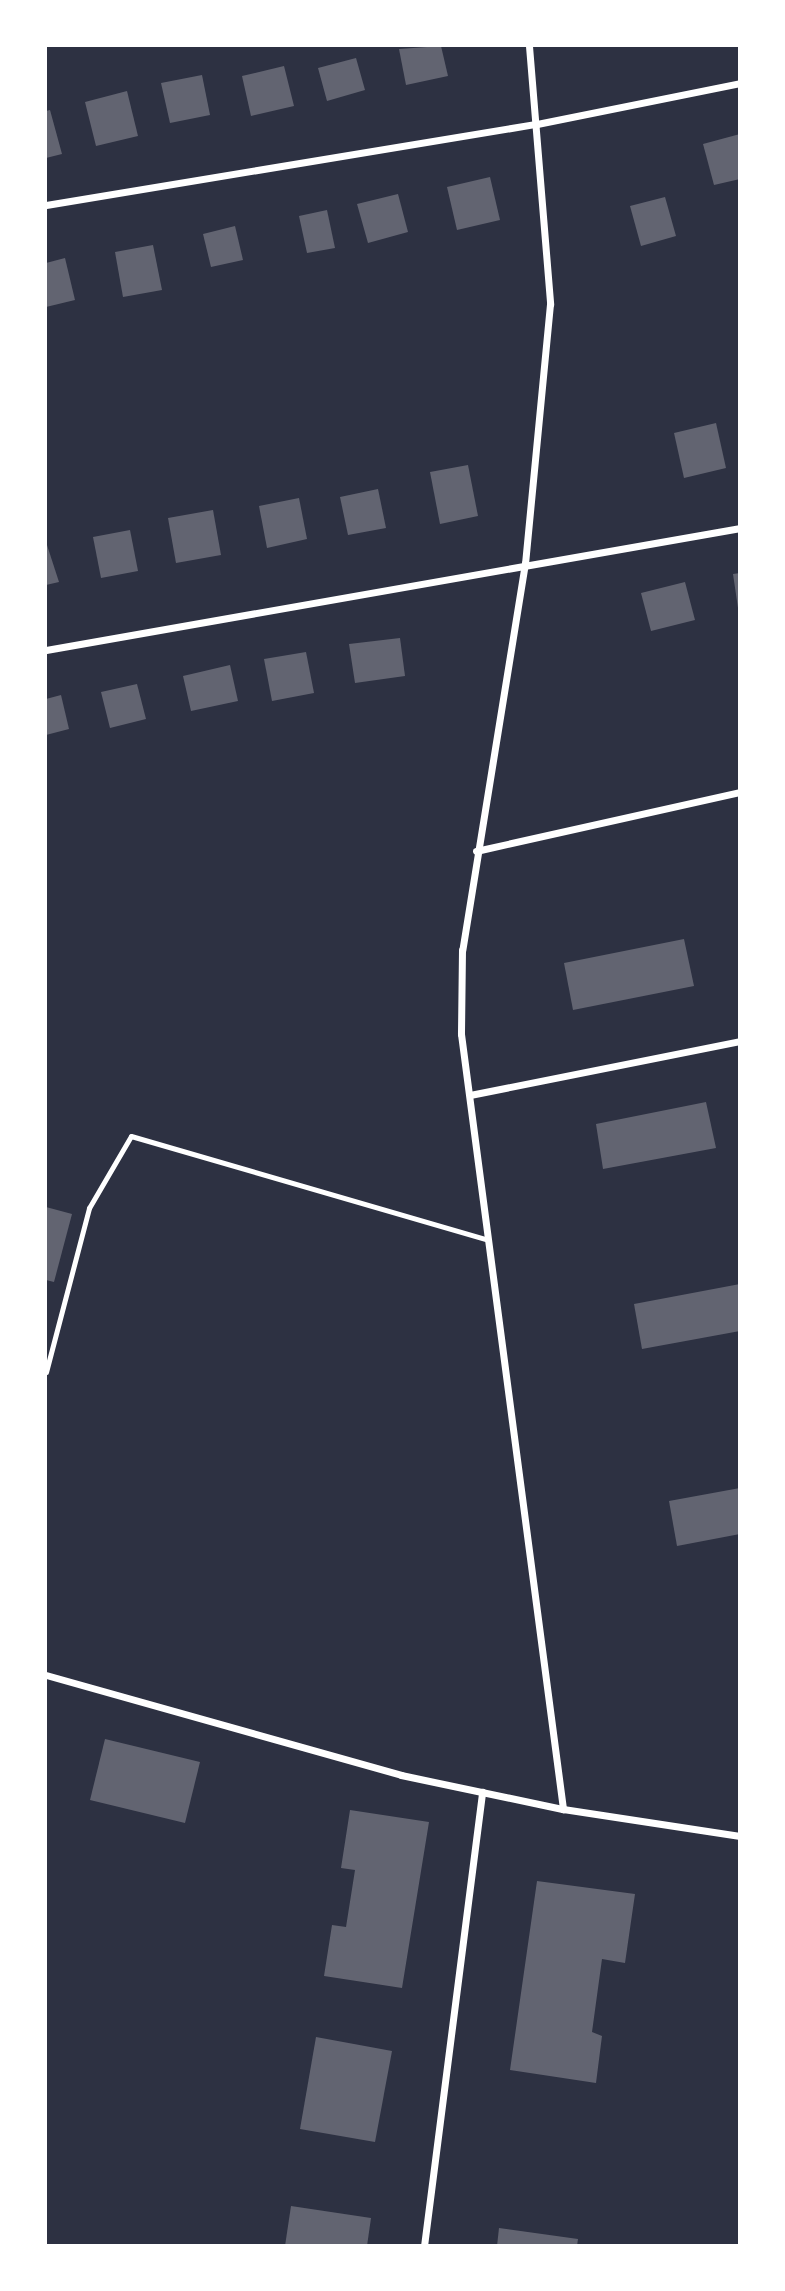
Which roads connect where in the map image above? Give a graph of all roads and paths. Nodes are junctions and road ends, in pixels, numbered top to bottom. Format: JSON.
{"nodes":[{"id":1,"x":529,"y":46,"type":"edge"},
{"id":2,"x":740,"y":83,"type":"edge"},
{"id":3,"x":537,"y":124,"type":"junction"},
{"id":4,"x":46,"y":205,"type":"edge"},
{"id":5,"x":740,"y":528,"type":"edge"},
{"id":6,"x":524,"y":564,"type":"junction"},
{"id":7,"x":46,"y":650,"type":"edge"},
{"id":8,"x":740,"y":792,"type":"edge"},
{"id":9,"x":476,"y":851,"type":"junction"},
{"id":10,"x":740,"y":1041,"type":"edge"},
{"id":11,"x":470,"y":1095,"type":"junction"},
{"id":12,"x":488,"y":1240,"type":"junction"},
{"id":13,"x":46,"y":1372,"type":"edge"},
{"id":14,"x":46,"y":1675,"type":"edge"},
{"id":15,"x":482,"y":1792,"type":"junction"},
{"id":16,"x":563,"y":1809,"type":"junction"},
{"id":17,"x":740,"y":1836,"type":"edge"},
{"id":18,"x":424,"y":2245,"type":"edge"}],
"edges":[{"from":1,"to":3,"type":"street"},
{"from":2,"to":3,"type":"street"},
{"from":3,"to":4,"type":"street"},
{"from":3,"to":6,"type":"street"},
{"from":5,"to":6,"type":"street"},
{"from":6,"to":7,"type":"street"},
{"from":6,"to":9,"type":"street"},
{"from":8,"to":9,"type":"street"},
{"from":9,"to":11,"type":"street"},
{"from":10,"to":11,"type":"street"},
{"from":11,"to":12,"type":"street"},
{"from":12,"to":13,"type":"lane"},
{"from":12,"to":16,"type":"street"},
{"from":14,"to":15,"type":"street"},
{"from":15,"to":16,"type":"street"},
{"from":15,"to":18,"type":"street"},
{"from":16,"to":17,"type":"street"}]}
